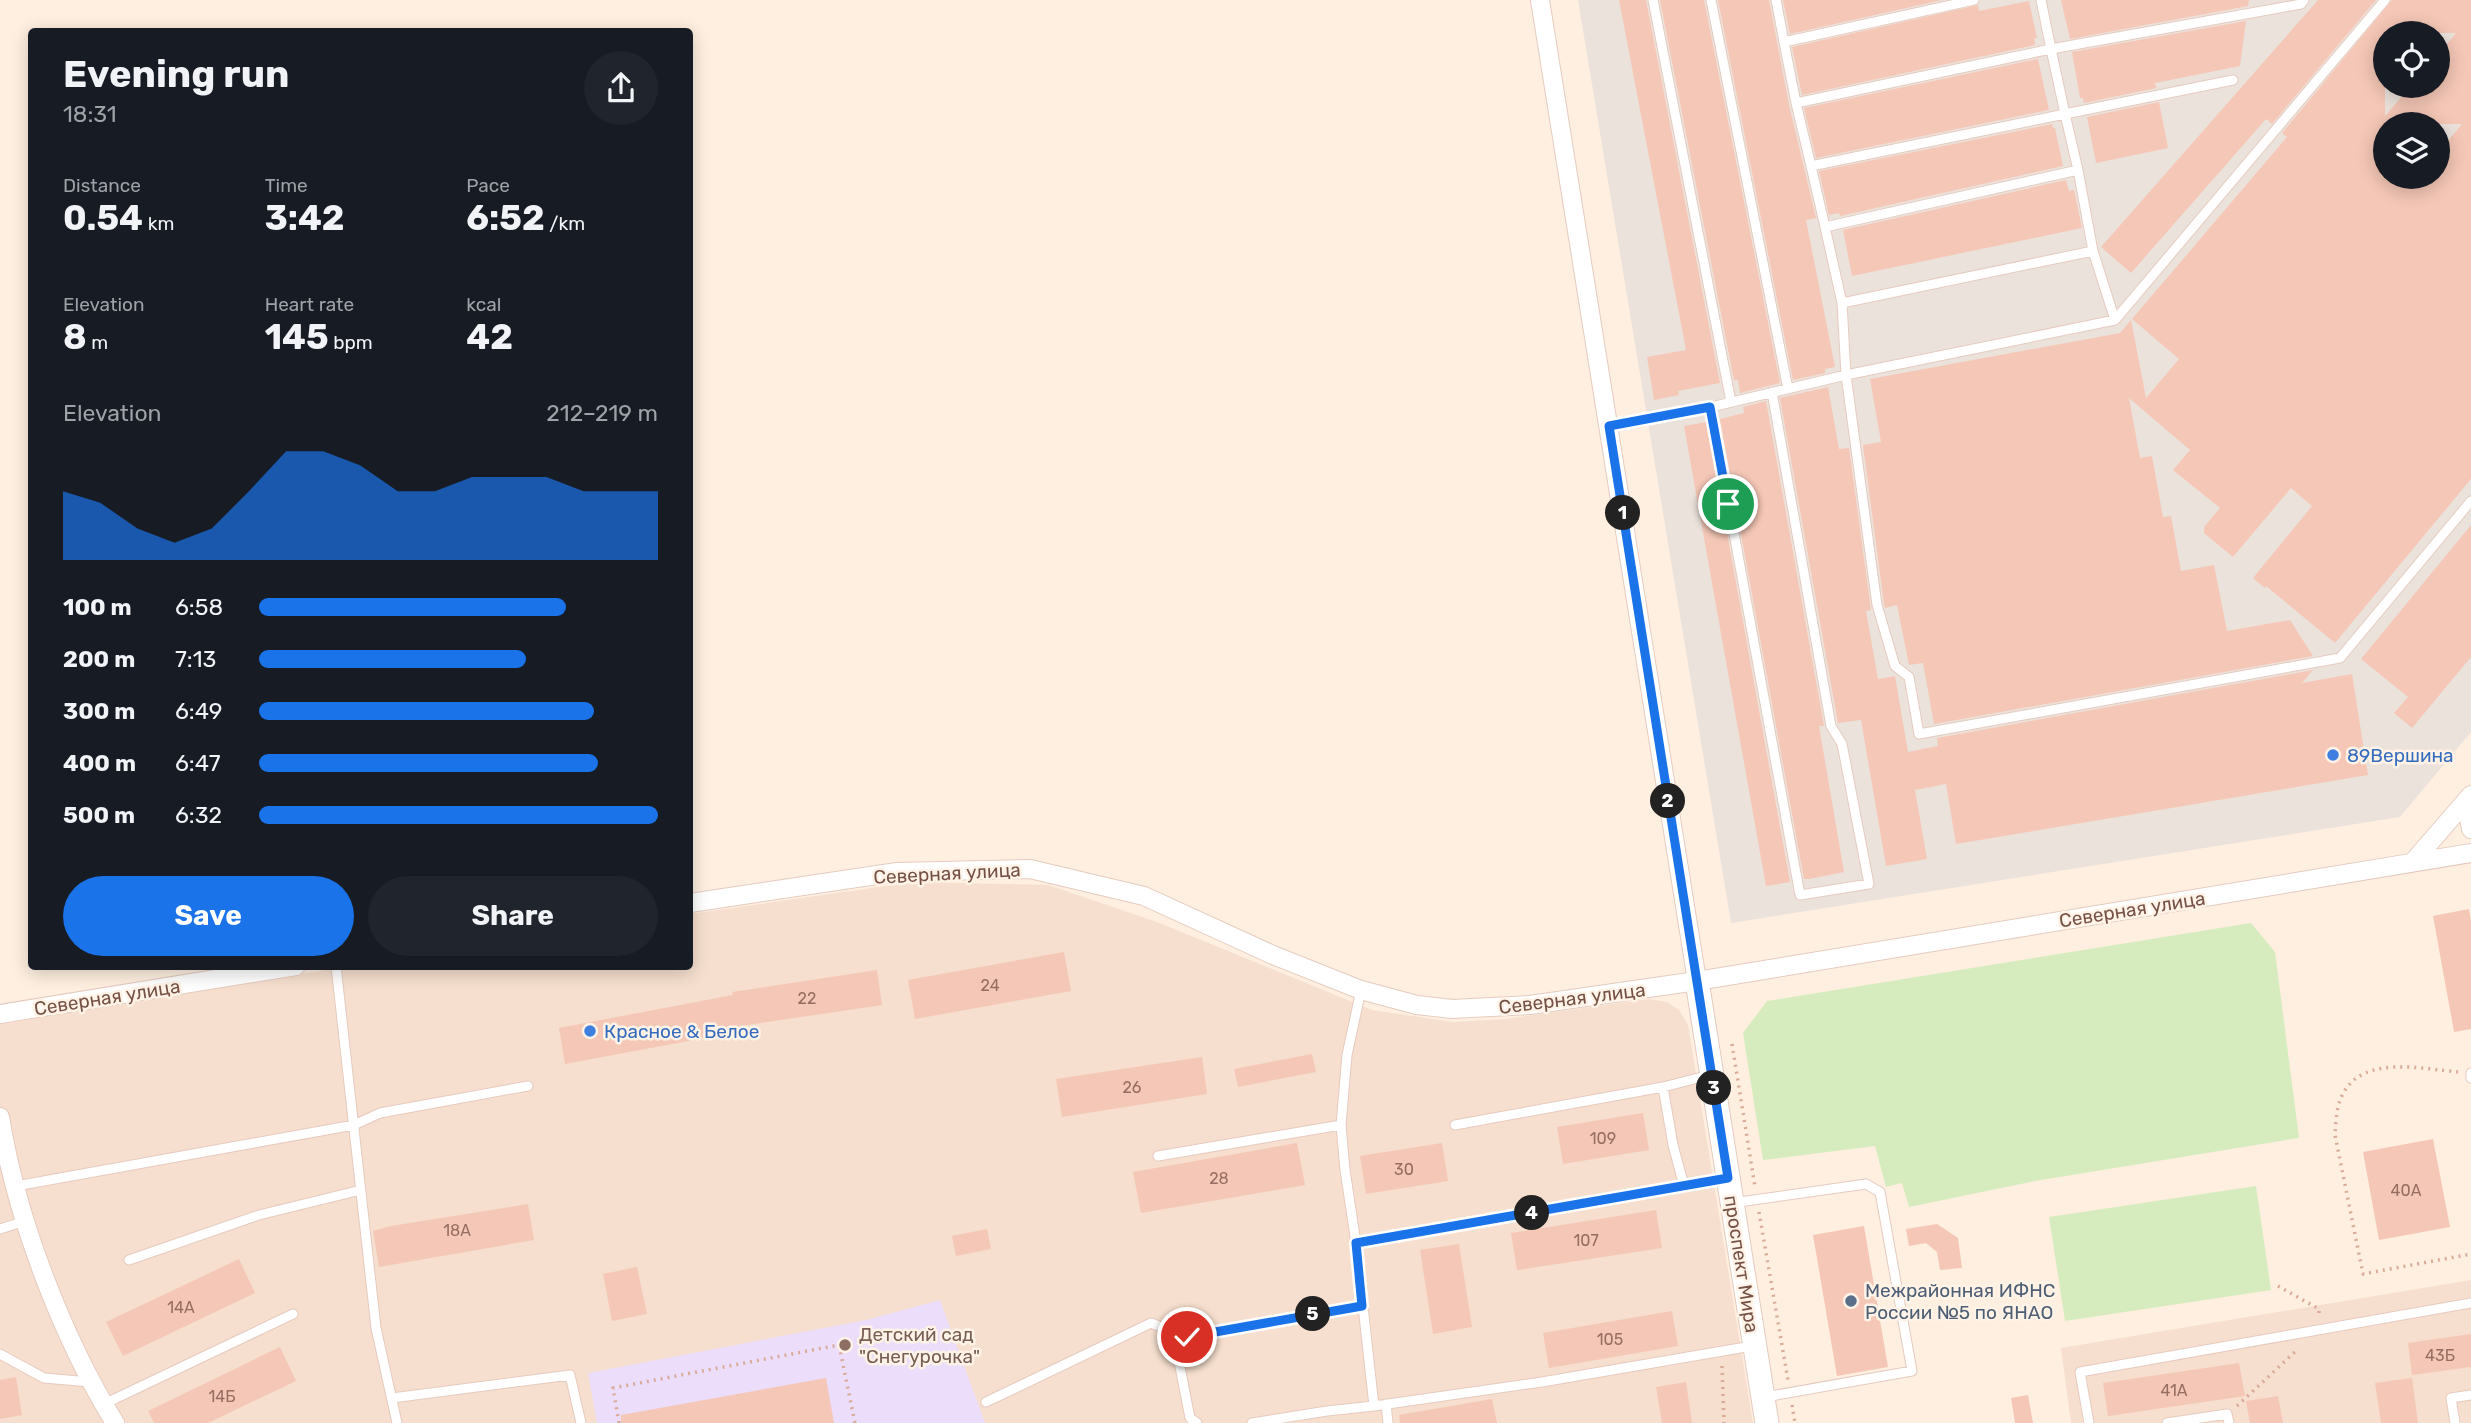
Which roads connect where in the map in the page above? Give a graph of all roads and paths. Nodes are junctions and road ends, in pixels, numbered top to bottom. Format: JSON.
{"nodes":[{"id":1,"x":1540,"y":0,"type":"edge"},
{"id":2,"x":1653,"y":0,"type":"edge"},
{"id":3,"x":1711,"y":0,"type":"edge"},
{"id":4,"x":1776,"y":0,"type":"edge"},
{"id":5,"x":1974,"y":0,"type":"edge"},
{"id":6,"x":2040,"y":0,"type":"edge"},
{"id":7,"x":2304,"y":0,"type":"edge"},
{"id":8,"x":2385,"y":0,"type":"edge"},
{"id":9,"x":1784,"y":42,"type":"junction"},
{"id":10,"x":2051,"y":49,"type":"junction"},
{"id":11,"x":2233,"y":80,"type":"dead end"},
{"id":12,"x":1796,"y":103,"type":"junction"},
{"id":13,"x":2065,"y":114,"type":"junction"},
{"id":14,"x":1811,"y":166,"type":"junction"},
{"id":15,"x":2078,"y":170,"type":"junction"},
{"id":16,"x":1825,"y":227,"type":"junction"},
{"id":17,"x":2093,"y":251,"type":"junction"},
{"id":18,"x":1842,"y":303,"type":"junction"},
{"id":19,"x":2115,"y":320,"type":"junction"},
{"id":20,"x":1846,"y":375,"type":"junction"},
{"id":21,"x":1788,"y":388,"type":"junction"},
{"id":22,"x":1772,"y":392,"type":"junction"},
{"id":23,"x":1731,"y":402,"type":"junction"},
{"id":24,"x":1710,"y":407,"type":"junction"},
{"id":25,"x":1609,"y":426,"type":"junction"},
{"id":26,"x":2471,"y":501,"type":"edge"},
{"id":27,"x":2471,"y":794,"type":"edge"},
{"id":28,"x":2471,"y":803,"type":"edge"},
{"id":29,"x":2471,"y":829,"type":"edge"},
{"id":30,"x":2471,"y":853,"type":"edge"},
{"id":31,"x":2413,"y":862,"type":"junction"},
{"id":32,"x":693,"y":903,"type":"edge"},
{"id":33,"x":271,"y":970,"type":"edge"},
{"id":34,"x":336,"y":970,"type":"edge"},
{"id":35,"x":1697,"y":981,"type":"junction"},
{"id":36,"x":1361,"y":990,"type":"junction"},
{"id":37,"x":0,"y":1014,"type":"edge"},
{"id":38,"x":1732,"y":1044,"type":"dead end"},
{"id":39,"x":1712,"y":1074,"type":"junction"},
{"id":40,"x":2471,"y":1075,"type":"edge"},
{"id":41,"x":528,"y":1086,"type":"dead end"},
{"id":42,"x":1663,"y":1087,"type":"junction"},
{"id":43,"x":0,"y":1122,"type":"edge"},
{"id":44,"x":354,"y":1125,"type":"junction"},
{"id":45,"x":1341,"y":1125,"type":"junction"},
{"id":46,"x":1455,"y":1125,"type":"dead end"},
{"id":47,"x":1158,"y":1156,"type":"dead end"},
{"id":48,"x":1728,"y":1178,"type":"junction"},
{"id":49,"x":16,"y":1186,"type":"junction"},
{"id":50,"x":1684,"y":1186,"type":"junction"},
{"id":51,"x":361,"y":1190,"type":"junction"},
{"id":52,"x":1757,"y":1199,"type":"junction"},
{"id":53,"x":1732,"y":1203,"type":"junction"},
{"id":54,"x":25,"y":1222,"type":"junction"},
{"id":55,"x":0,"y":1229,"type":"edge"},
{"id":56,"x":1356,"y":1243,"type":"junction"},
{"id":57,"x":2471,"y":1254,"type":"edge"},
{"id":58,"x":129,"y":1260,"type":"dead end"},
{"id":59,"x":2471,"y":1303,"type":"edge"},
{"id":60,"x":1362,"y":1306,"type":"junction"},
{"id":61,"x":293,"y":1314,"type":"dead end"},
{"id":62,"x":1173,"y":1331,"type":"junction"},
{"id":63,"x":1755,"y":1345,"type":"junction"},
{"id":64,"x":1721,"y":1351,"type":"junction"},
{"id":65,"x":0,"y":1354,"type":"edge"},
{"id":66,"x":90,"y":1382,"type":"junction"},
{"id":67,"x":1790,"y":1393,"type":"junction"},
{"id":68,"x":2471,"y":1395,"type":"edge"},
{"id":69,"x":1763,"y":1397,"type":"junction"},
{"id":70,"x":391,"y":1398,"type":"junction"},
{"id":71,"x":986,"y":1402,"type":"dead end"},
{"id":72,"x":104,"y":1404,"type":"junction"},
{"id":73,"x":1386,"y":1404,"type":"junction"},
{"id":74,"x":1374,"y":1406,"type":"junction"},
{"id":75,"x":115,"y":1423,"type":"edge"},
{"id":76,"x":397,"y":1423,"type":"edge"},
{"id":77,"x":581,"y":1423,"type":"edge"},
{"id":78,"x":619,"y":1423,"type":"edge"},
{"id":79,"x":855,"y":1423,"type":"edge"},
{"id":80,"x":1197,"y":1423,"type":"edge"},
{"id":81,"x":1252,"y":1423,"type":"edge"},
{"id":82,"x":1388,"y":1423,"type":"edge"},
{"id":83,"x":1724,"y":1423,"type":"edge"},
{"id":84,"x":1767,"y":1423,"type":"edge"},
{"id":85,"x":1795,"y":1423,"type":"edge"},
{"id":86,"x":2089,"y":1423,"type":"edge"},
{"id":87,"x":2167,"y":1423,"type":"edge"},
{"id":88,"x":2229,"y":1423,"type":"edge"},
{"id":89,"x":2455,"y":1423,"type":"edge"}],
"edges":[{"from":1,"to":25,"type":"street"},
{"from":2,"to":23,"type":"lane"},
{"from":3,"to":21,"type":"lane"},
{"from":4,"to":9,"type":"lane"},
{"from":5,"to":9,"type":"lane"},
{"from":6,"to":10,"type":"lane"},
{"from":7,"to":10,"type":"lane"},
{"from":8,"to":19,"type":"lane"},
{"from":9,"to":12,"type":"lane"},
{"from":10,"to":12,"type":"lane"},
{"from":10,"to":13,"type":"lane"},
{"from":11,"to":13,"type":"lane"},
{"from":12,"to":14,"type":"lane"},
{"from":13,"to":14,"type":"lane"},
{"from":13,"to":15,"type":"lane"},
{"from":14,"to":16,"type":"lane"},
{"from":15,"to":16,"type":"lane"},
{"from":15,"to":17,"type":"lane"},
{"from":16,"to":18,"type":"lane"},
{"from":17,"to":18,"type":"lane"},
{"from":17,"to":19,"type":"lane"},
{"from":18,"to":20,"type":"lane"},
{"from":19,"to":20,"type":"lane"},
{"from":20,"to":21,"type":"lane"},
{"from":20,"to":26,"type":"lane"},
{"from":21,"to":22,"type":"lane"},
{"from":22,"to":23,"type":"lane"},
{"from":22,"to":24,"type":"lane"},
{"from":23,"to":24,"type":"lane"},
{"from":24,"to":25,"type":"lane"},
{"from":25,"to":35,"type":"street"},
{"from":27,"to":31,"type":"street"},
{"from":28,"to":29,"type":"street"},
{"from":30,"to":31,"type":"street","name":"Северная улица"},
{"from":31,"to":35,"type":"street","name":"Северная улица"},
{"from":32,"to":36,"type":"street","name":"Северная улица"},
{"from":33,"to":37,"type":"street","name":"Северная улица"},
{"from":34,"to":44,"type":"lane"},
{"from":35,"to":36,"type":"street","name":"Северная улица"},
{"from":35,"to":39,"type":"street","name":"проспект Мира"},
{"from":36,"to":45,"type":"lane"},
{"from":38,"to":52,"type":"path"},
{"from":39,"to":42,"type":"lane"},
{"from":39,"to":48,"type":"street","name":"проспект Мира"},
{"from":40,"to":57,"type":"path"},
{"from":41,"to":44,"type":"lane"},
{"from":42,"to":46,"type":"lane"},
{"from":42,"to":50,"type":"lane"},
{"from":43,"to":49,"type":"street"},
{"from":44,"to":49,"type":"lane"},
{"from":44,"to":51,"type":"lane"},
{"from":45,"to":47,"type":"lane"},
{"from":45,"to":56,"type":"lane"},
{"from":48,"to":50,"type":"lane"},
{"from":48,"to":53,"type":"street","name":"проспект Мира"},
{"from":49,"to":54,"type":"street"},
{"from":50,"to":56,"type":"lane"},
{"from":51,"to":58,"type":"lane"},
{"from":51,"to":70,"type":"lane"},
{"from":52,"to":53,"type":"lane"},
{"from":52,"to":67,"type":"path"},
{"from":52,"to":67,"type":"lane"},
{"from":53,"to":63,"type":"street","name":"проспект Мира"},
{"from":54,"to":55,"type":"lane"},
{"from":54,"to":66,"type":"street"},
{"from":56,"to":60,"type":"lane"},
{"from":59,"to":86,"type":"lane"},
{"from":60,"to":62,"type":"lane"},
{"from":60,"to":74,"type":"lane"},
{"from":61,"to":72,"type":"lane"},
{"from":62,"to":71,"type":"lane"},
{"from":62,"to":80,"type":"lane"},
{"from":63,"to":64,"type":"lane"},
{"from":63,"to":69,"type":"street","name":"проспект Мира"},
{"from":64,"to":73,"type":"lane"},
{"from":64,"to":83,"type":"path"},
{"from":65,"to":66,"type":"lane"},
{"from":66,"to":72,"type":"street"},
{"from":67,"to":69,"type":"lane"},
{"from":67,"to":85,"type":"path"},
{"from":68,"to":89,"type":"lane"},
{"from":69,"to":84,"type":"street","name":"проспект Мира"},
{"from":70,"to":76,"type":"lane"},
{"from":70,"to":77,"type":"lane"},
{"from":72,"to":75,"type":"street"},
{"from":73,"to":74,"type":"lane"},
{"from":73,"to":82,"type":"lane"},
{"from":74,"to":81,"type":"lane"},
{"from":78,"to":79,"type":"path"},
{"from":87,"to":88,"type":"lane"}]}
